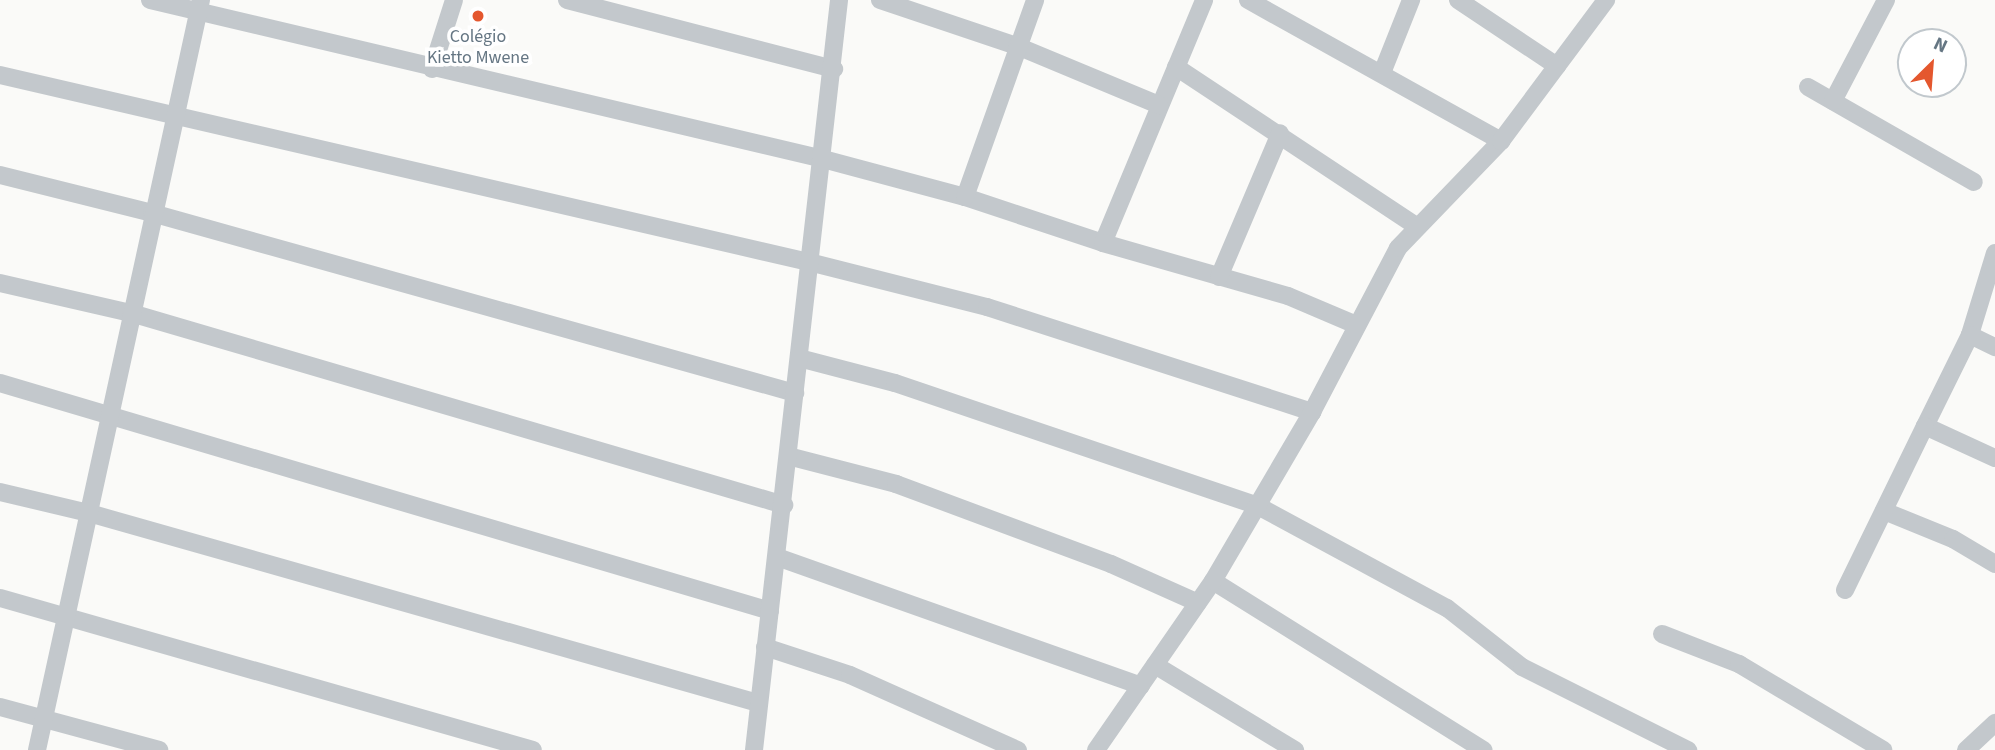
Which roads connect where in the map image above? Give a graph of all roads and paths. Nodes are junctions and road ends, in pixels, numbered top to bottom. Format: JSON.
{"nodes":[{"id":1,"x":150,"y":0,"type":"edge"},
{"id":2,"x":454,"y":0,"type":"edge"},
{"id":3,"x":567,"y":0,"type":"edge"},
{"id":4,"x":839,"y":0,"type":"edge"},
{"id":5,"x":880,"y":0,"type":"edge"},
{"id":6,"x":1035,"y":0,"type":"edge"},
{"id":7,"x":1183,"y":0,"type":"edge"},
{"id":8,"x":1248,"y":0,"type":"edge"},
{"id":9,"x":1411,"y":0,"type":"edge"},
{"id":10,"x":1458,"y":0,"type":"edge"},
{"id":11,"x":1606,"y":0,"type":"edge"},
{"id":12,"x":1886,"y":0,"type":"edge"},
{"id":13,"x":1203,"y":3,"type":"edge"},
{"id":14,"x":200,"y":6,"type":"edge"},
{"id":15,"x":1017,"y":46,"type":"junction"},
{"id":16,"x":1557,"y":66,"type":"junction"},
{"id":17,"x":1176,"y":67,"type":"junction"},
{"id":18,"x":432,"y":69,"type":"junction"},
{"id":19,"x":834,"y":69,"type":"junction"},
{"id":20,"x":1381,"y":73,"type":"junction"},
{"id":21,"x":0,"y":75,"type":"edge"},
{"id":22,"x":1808,"y":87,"type":"dead end"},
{"id":23,"x":1833,"y":101,"type":"junction"},
{"id":24,"x":1159,"y":105,"type":"junction"},
{"id":25,"x":173,"y":118,"type":"junction"},
{"id":26,"x":1280,"y":133,"type":"junction"},
{"id":27,"x":1501,"y":141,"type":"junction"},
{"id":28,"x":824,"y":159,"type":"junction"},
{"id":29,"x":0,"y":175,"type":"edge"},
{"id":30,"x":1974,"y":181,"type":"dead end"},
{"id":31,"x":965,"y":197,"type":"junction"},
{"id":32,"x":152,"y":213,"type":"junction"},
{"id":33,"x":1416,"y":226,"type":"junction"},
{"id":34,"x":1103,"y":243,"type":"junction"},
{"id":35,"x":810,"y":261,"type":"junction"},
{"id":36,"x":1994,"y":261,"type":"edge"},
{"id":37,"x":1219,"y":277,"type":"junction"},
{"id":38,"x":0,"y":283,"type":"edge"},
{"id":39,"x":131,"y":313,"type":"junction"},
{"id":40,"x":1354,"y":324,"type":"junction"},
{"id":41,"x":1970,"y":335,"type":"junction"},
{"id":42,"x":1995,"y":347,"type":"edge"},
{"id":43,"x":799,"y":358,"type":"junction"},
{"id":44,"x":0,"y":383,"type":"edge"},
{"id":45,"x":795,"y":393,"type":"junction"},
{"id":46,"x":1312,"y":411,"type":"junction"},
{"id":47,"x":110,"y":414,"type":"junction"},
{"id":48,"x":1925,"y":426,"type":"junction"},
{"id":49,"x":788,"y":456,"type":"junction"},
{"id":50,"x":1995,"y":458,"type":"edge"},
{"id":51,"x":0,"y":492,"type":"edge"},
{"id":52,"x":783,"y":505,"type":"junction"},
{"id":53,"x":1258,"y":506,"type":"junction"},
{"id":54,"x":1884,"y":511,"type":"junction"},
{"id":55,"x":89,"y":513,"type":"junction"},
{"id":56,"x":777,"y":557,"type":"junction"},
{"id":57,"x":1995,"y":564,"type":"edge"},
{"id":58,"x":1213,"y":582,"type":"junction"},
{"id":59,"x":1845,"y":590,"type":"dead end"},
{"id":60,"x":0,"y":598,"type":"edge"},
{"id":61,"x":1198,"y":603,"type":"junction"},
{"id":62,"x":769,"y":611,"type":"junction"},
{"id":63,"x":64,"y":615,"type":"junction"},
{"id":64,"x":1662,"y":634,"type":"dead end"},
{"id":65,"x":765,"y":648,"type":"junction"},
{"id":66,"x":1156,"y":665,"type":"junction"},
{"id":67,"x":1141,"y":686,"type":"junction"},
{"id":68,"x":758,"y":703,"type":"junction"},
{"id":69,"x":0,"y":707,"type":"edge"},
{"id":70,"x":43,"y":719,"type":"junction"},
{"id":71,"x":1995,"y":723,"type":"edge"},
{"id":72,"x":37,"y":750,"type":"edge"},
{"id":73,"x":159,"y":750,"type":"edge"},
{"id":74,"x":533,"y":750,"type":"edge"},
{"id":75,"x":754,"y":750,"type":"edge"},
{"id":76,"x":1018,"y":750,"type":"edge"},
{"id":77,"x":1096,"y":750,"type":"edge"},
{"id":78,"x":1295,"y":750,"type":"edge"},
{"id":79,"x":1483,"y":750,"type":"edge"},
{"id":80,"x":1688,"y":750,"type":"edge"},
{"id":81,"x":1883,"y":750,"type":"edge"},
{"id":82,"x":1966,"y":750,"type":"edge"}],
"edges":[{"from":1,"to":14,"type":"street"},
{"from":2,"to":18,"type":"street"},
{"from":3,"to":19,"type":"street"},
{"from":4,"to":19,"type":"street"},
{"from":5,"to":15,"type":"street"},
{"from":6,"to":15,"type":"street"},
{"from":7,"to":13,"type":"street"},
{"from":8,"to":20,"type":"street"},
{"from":9,"to":20,"type":"street"},
{"from":10,"to":16,"type":"street"},
{"from":11,"to":16,"type":"street"},
{"from":12,"to":23,"type":"street"},
{"from":13,"to":17,"type":"street"},
{"from":14,"to":18,"type":"street"},
{"from":14,"to":25,"type":"street"},
{"from":15,"to":24,"type":"street"},
{"from":15,"to":31,"type":"street"},
{"from":16,"to":27,"type":"street"},
{"from":17,"to":24,"type":"street"},
{"from":17,"to":26,"type":"street"},
{"from":18,"to":28,"type":"street"},
{"from":19,"to":28,"type":"street"},
{"from":20,"to":27,"type":"street"},
{"from":21,"to":25,"type":"street"},
{"from":22,"to":23,"type":"street"},
{"from":23,"to":30,"type":"street"},
{"from":24,"to":34,"type":"street"},
{"from":25,"to":32,"type":"street"},
{"from":25,"to":35,"type":"street"},
{"from":26,"to":33,"type":"street"},
{"from":26,"to":37,"type":"street"},
{"from":27,"to":33,"type":"street"},
{"from":28,"to":31,"type":"street"},
{"from":28,"to":35,"type":"street"},
{"from":29,"to":32,"type":"street"},
{"from":31,"to":34,"type":"street"},
{"from":32,"to":39,"type":"street"},
{"from":32,"to":45,"type":"street"},
{"from":33,"to":40,"type":"street"},
{"from":34,"to":37,"type":"street"},
{"from":35,"to":43,"type":"street"},
{"from":35,"to":46,"type":"street"},
{"from":36,"to":41,"type":"street"},
{"from":37,"to":40,"type":"street"},
{"from":38,"to":39,"type":"street"},
{"from":39,"to":47,"type":"street"},
{"from":39,"to":52,"type":"street"},
{"from":40,"to":46,"type":"street"},
{"from":41,"to":42,"type":"street"},
{"from":41,"to":48,"type":"street"},
{"from":43,"to":45,"type":"street"},
{"from":43,"to":53,"type":"street"},
{"from":44,"to":47,"type":"street"},
{"from":45,"to":49,"type":"street"},
{"from":46,"to":53,"type":"street"},
{"from":47,"to":55,"type":"street"},
{"from":47,"to":62,"type":"street"},
{"from":48,"to":50,"type":"street"},
{"from":48,"to":54,"type":"street"},
{"from":49,"to":52,"type":"street"},
{"from":49,"to":61,"type":"street"},
{"from":51,"to":55,"type":"street"},
{"from":52,"to":56,"type":"street"},
{"from":53,"to":58,"type":"street"},
{"from":53,"to":80,"type":"street"},
{"from":54,"to":57,"type":"street"},
{"from":54,"to":59,"type":"street"},
{"from":55,"to":63,"type":"street"},
{"from":55,"to":68,"type":"street"},
{"from":56,"to":62,"type":"street"},
{"from":56,"to":67,"type":"street"},
{"from":58,"to":61,"type":"street"},
{"from":58,"to":79,"type":"street"},
{"from":60,"to":63,"type":"street"},
{"from":61,"to":66,"type":"street"},
{"from":62,"to":65,"type":"street"},
{"from":63,"to":70,"type":"street"},
{"from":63,"to":74,"type":"street"},
{"from":64,"to":81,"type":"street"},
{"from":65,"to":68,"type":"street"},
{"from":65,"to":76,"type":"street"},
{"from":66,"to":67,"type":"street"},
{"from":66,"to":78,"type":"street"},
{"from":67,"to":77,"type":"street"},
{"from":68,"to":75,"type":"street"},
{"from":69,"to":70,"type":"street"},
{"from":70,"to":72,"type":"street"},
{"from":70,"to":73,"type":"street"},
{"from":71,"to":82,"type":"street"}]}
